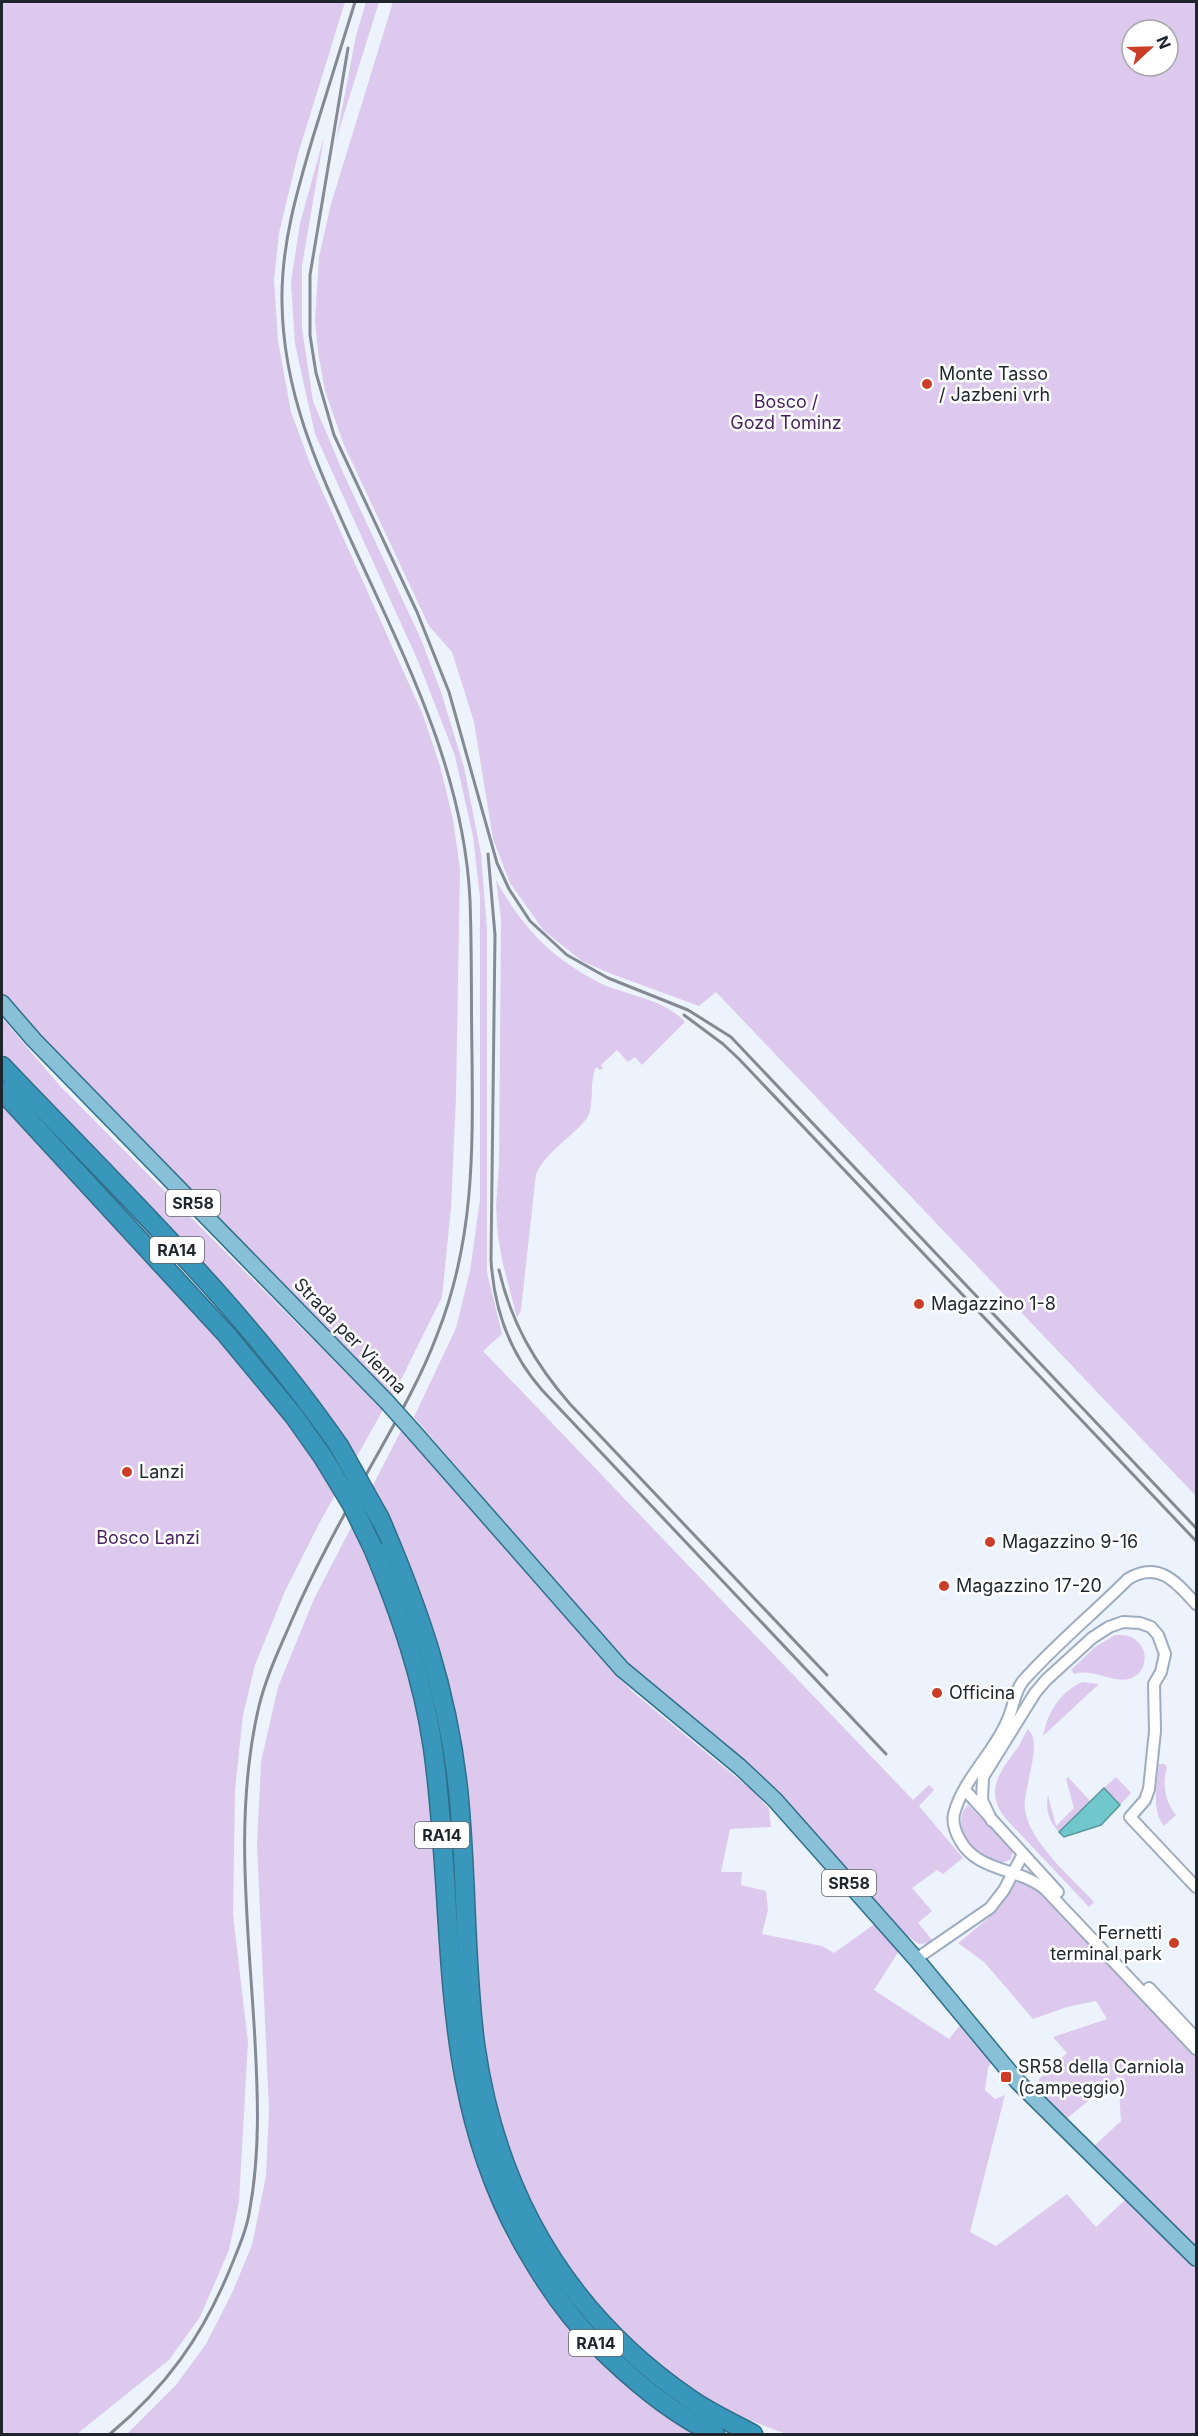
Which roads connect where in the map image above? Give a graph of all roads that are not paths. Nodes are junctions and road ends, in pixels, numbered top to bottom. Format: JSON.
{"nodes":[{"id":1,"x":2,"y":1003,"type":"edge"},
{"id":2,"x":2,"y":1066,"type":"edge"},
{"id":3,"x":2,"y":1091,"type":"edge"},
{"id":4,"x":1197,"y":1604,"type":"edge"},
{"id":5,"x":965,"y":1790,"type":"junction"},
{"id":6,"x":992,"y":1821,"type":"junction"},
{"id":7,"x":1023,"y":1854,"type":"junction"},
{"id":8,"x":1013,"y":1871,"type":"junction"},
{"id":9,"x":1197,"y":1887,"type":"edge"},
{"id":10,"x":916,"y":1959,"type":"junction"},
{"id":11,"x":1197,"y":2038,"type":"edge"},
{"id":12,"x":1197,"y":2049,"type":"edge"},
{"id":13,"x":483,"y":2127,"type":"junction"},
{"id":14,"x":517,"y":2216,"type":"junction"},
{"id":15,"x":1197,"y":2258,"type":"edge"},
{"id":16,"x":715,"y":2434,"type":"edge"},
{"id":17,"x":752,"y":2434,"type":"edge"}],
"edges":[{"from":1,"to":10,"type":"main road","name":"Strada per Vienna","number":"SR58","bridge":true},
{"from":2,"to":13,"type":"highway","number":"RA14","bridge":true},
{"from":3,"to":13,"type":"highway","number":"RA14","bridge":true},
{"from":4,"to":5,"type":"street"},
{"from":5,"to":6,"type":"street"},
{"from":5,"to":8,"type":"street"},
{"from":6,"to":7,"type":"street"},
{"from":6,"to":9,"type":"street"},
{"from":7,"to":8,"type":"street"},
{"from":7,"to":11,"type":"street"},
{"from":8,"to":10,"type":"street"},
{"from":8,"to":12,"type":"street"},
{"from":10,"to":15,"type":"main road","number":"SR58"},
{"from":13,"to":14,"type":"highway","number":"RA14"},
{"from":14,"to":16,"type":"highway","number":"RA14"},
{"from":14,"to":17,"type":"highway","number":"RA14"}]}
